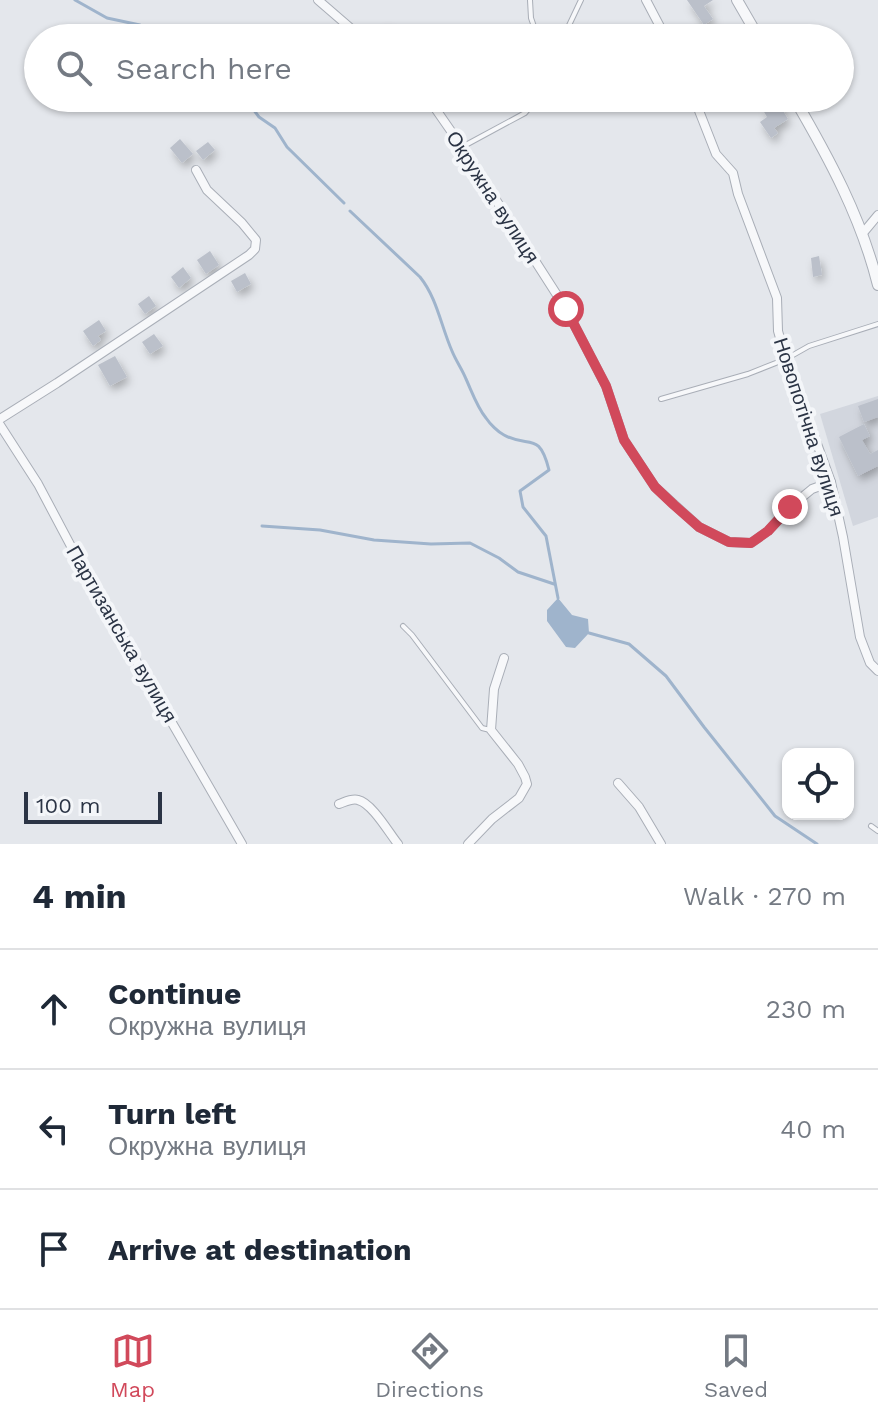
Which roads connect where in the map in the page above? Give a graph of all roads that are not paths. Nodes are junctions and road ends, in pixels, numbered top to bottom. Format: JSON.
{"nodes":[{"id":1,"x":318,"y":0,"type":"edge"},
{"id":2,"x":530,"y":0,"type":"edge"},
{"id":3,"x":581,"y":0,"type":"edge"},
{"id":4,"x":646,"y":0,"type":"edge"},
{"id":5,"x":737,"y":0,"type":"edge"},
{"id":6,"x":346,"y":24,"type":"edge"},
{"id":7,"x":533,"y":24,"type":"edge"},
{"id":8,"x":570,"y":24,"type":"edge"},
{"id":9,"x":659,"y":24,"type":"edge"},
{"id":10,"x":751,"y":24,"type":"edge"},
{"id":11,"x":438,"y":112,"type":"edge"},
{"id":12,"x":526,"y":112,"type":"edge"},
{"id":13,"x":700,"y":112,"type":"edge"},
{"id":14,"x":802,"y":112,"type":"edge"},
{"id":15,"x":462,"y":147,"type":"junction"},
{"id":16,"x":196,"y":170,"type":"dead end"},
{"id":17,"x":878,"y":215,"type":"edge"},
{"id":18,"x":863,"y":233,"type":"junction"},
{"id":19,"x":878,"y":285,"type":"edge"},
{"id":20,"x":878,"y":324,"type":"edge"},
{"id":21,"x":786,"y":359,"type":"junction"},
{"id":22,"x":661,"y":399,"type":"dead end"},
{"id":23,"x":0,"y":419,"type":"edge"},
{"id":24,"x":0,"y":425,"type":"edge"},
{"id":25,"x":831,"y":482,"type":"junction"},
{"id":26,"x":403,"y":626,"type":"dead end"},
{"id":27,"x":504,"y":658,"type":"dead end"},
{"id":28,"x":878,"y":671,"type":"edge"},
{"id":29,"x":491,"y":730,"type":"junction"},
{"id":30,"x":618,"y":783,"type":"dead end"},
{"id":31,"x":339,"y":804,"type":"dead end"},
{"id":32,"x":871,"y":826,"type":"dead end"},
{"id":33,"x":878,"y":831,"type":"edge"},
{"id":34,"x":242,"y":844,"type":"edge"},
{"id":35,"x":398,"y":844,"type":"edge"},
{"id":36,"x":468,"y":844,"type":"edge"},
{"id":37,"x":661,"y":844,"type":"edge"}],
"edges":[{"from":1,"to":6,"type":"street"},
{"from":2,"to":7,"type":"lane"},
{"from":3,"to":8,"type":"lane"},
{"from":4,"to":9,"type":"street"},
{"from":5,"to":10,"type":"street"},
{"from":11,"to":15,"type":"street","name":"Окружна вулиця"},
{"from":12,"to":15,"type":"lane"},
{"from":13,"to":21,"type":"street","name":"Новопотічна вулиця"},
{"from":14,"to":18,"type":"street"},
{"from":15,"to":25,"type":"street","name":"Окружна вулиця"},
{"from":16,"to":23,"type":"street"},
{"from":17,"to":18,"type":"street"},
{"from":18,"to":19,"type":"street"},
{"from":20,"to":21,"type":"lane"},
{"from":21,"to":22,"type":"lane"},
{"from":21,"to":25,"type":"street","name":"Новопотічна вулиця"},
{"from":24,"to":34,"type":"street","name":"Партизанська вулиця"},
{"from":25,"to":28,"type":"street","name":"Новопотічна вулиця"},
{"from":26,"to":29,"type":"lane"},
{"from":27,"to":29,"type":"street"},
{"from":29,"to":36,"type":"street"},
{"from":30,"to":37,"type":"street"},
{"from":31,"to":35,"type":"street"},
{"from":32,"to":33,"type":"lane"}]}
